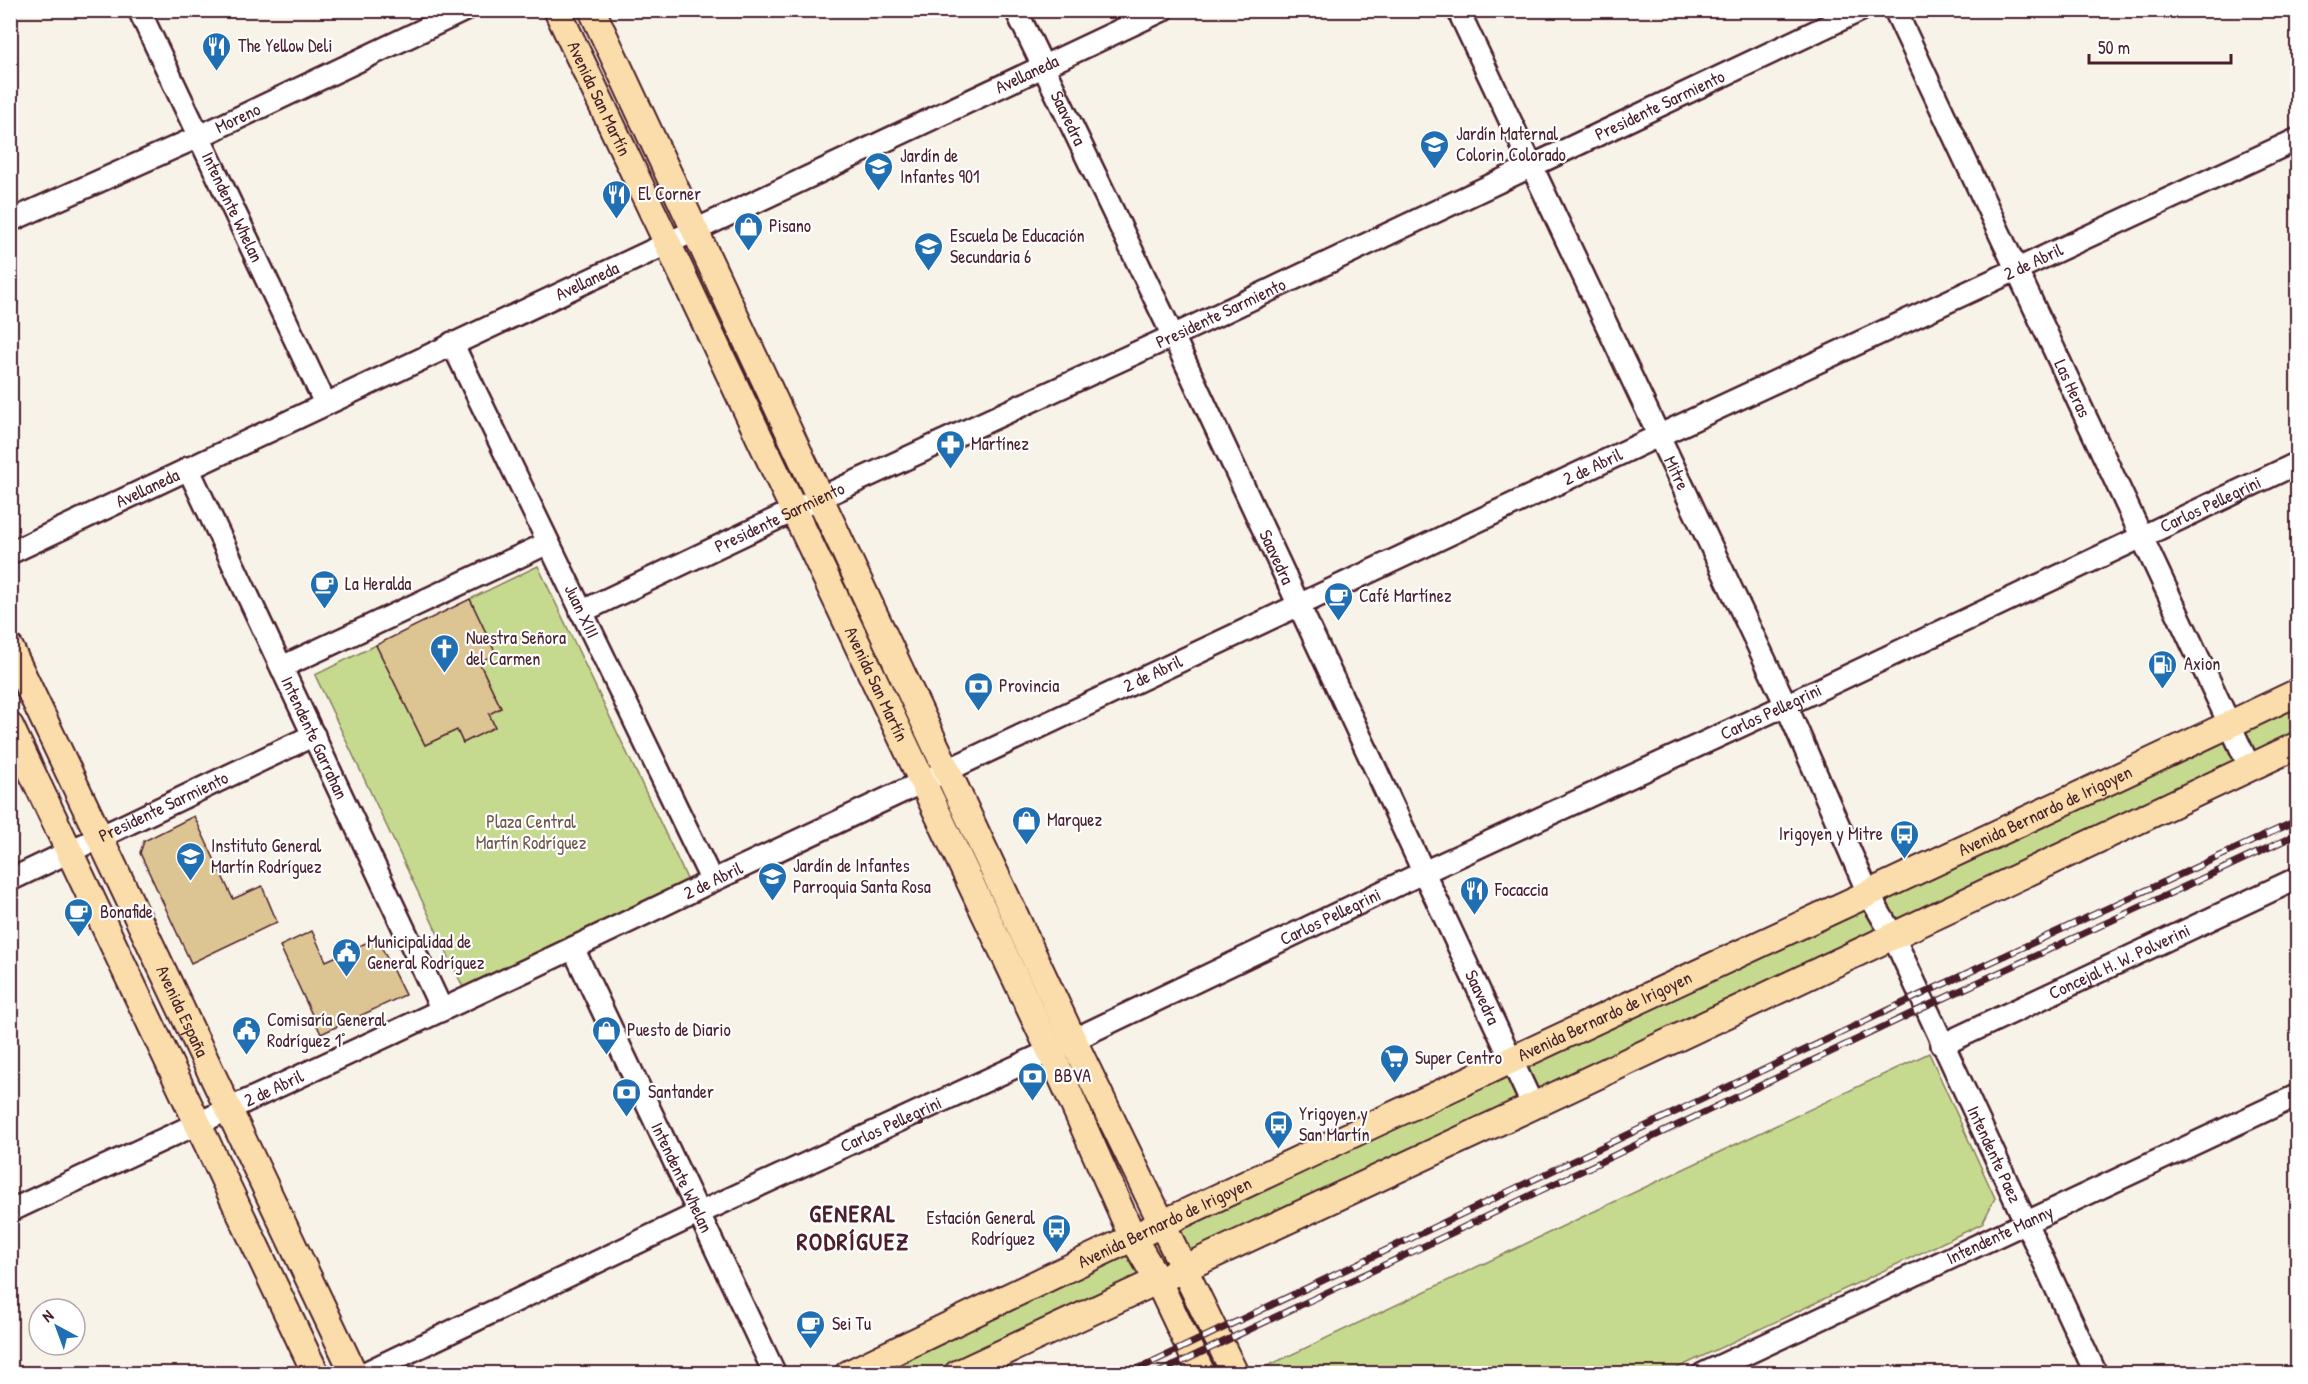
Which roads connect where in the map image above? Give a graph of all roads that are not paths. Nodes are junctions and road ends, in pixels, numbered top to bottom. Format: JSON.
{"nodes":[{"id":1,"x":139,"y":10,"type":"edge"},
{"id":2,"x":465,"y":10,"type":"edge"},
{"id":3,"x":557,"y":10,"type":"edge"},
{"id":4,"x":592,"y":10,"type":"edge"},
{"id":5,"x":1016,"y":10,"type":"edge"},
{"id":6,"x":1162,"y":10,"type":"edge"},
{"id":7,"x":1458,"y":10,"type":"edge"},
{"id":8,"x":1861,"y":10,"type":"edge"},
{"id":9,"x":1895,"y":10,"type":"edge"},
{"id":10,"x":1042,"y":68,"type":"junction"},
{"id":11,"x":198,"y":137,"type":"junction"},
{"id":12,"x":2298,"y":139,"type":"edge"},
{"id":13,"x":1532,"y":166,"type":"junction"},
{"id":14,"x":10,"y":220,"type":"edge"},
{"id":15,"x":696,"y":230,"type":"junction"},
{"id":16,"x":665,"y":243,"type":"junction"},
{"id":17,"x":2015,"y":271,"type":"junction"},
{"id":18,"x":1173,"y":336,"type":"junction"},
{"id":19,"x":452,"y":343,"type":"junction"},
{"id":20,"x":325,"y":403,"type":"junction"},
{"id":21,"x":1659,"y":436,"type":"junction"},
{"id":22,"x":2298,"y":463,"type":"edge"},
{"id":23,"x":188,"y":468,"type":"junction"},
{"id":24,"x":820,"y":498,"type":"junction"},
{"id":25,"x":794,"y":511,"type":"junction"},
{"id":26,"x":2142,"y":538,"type":"junction"},
{"id":27,"x":548,"y":543,"type":"junction"},
{"id":28,"x":10,"y":553,"type":"edge"},
{"id":29,"x":1299,"y":605,"type":"junction"},
{"id":30,"x":581,"y":612,"type":"junction"},
{"id":31,"x":10,"y":648,"type":"edge"},
{"id":32,"x":282,"y":667,"type":"junction"},
{"id":33,"x":2298,"y":692,"type":"edge"},
{"id":34,"x":1786,"y":705,"type":"junction"},
{"id":35,"x":2231,"y":724,"type":"junction"},
{"id":36,"x":10,"y":726,"type":"edge"},
{"id":37,"x":315,"y":735,"type":"junction"},
{"id":38,"x":2298,"y":745,"type":"edge"},
{"id":39,"x":2250,"y":768,"type":"junction"},
{"id":40,"x":947,"y":771,"type":"junction"},
{"id":41,"x":922,"y":784,"type":"junction"},
{"id":42,"x":100,"y":837,"type":"junction"},
{"id":43,"x":70,"y":851,"type":"junction"},
{"id":44,"x":1422,"y":873,"type":"junction"},
{"id":45,"x":2298,"y":878,"type":"edge"},
{"id":46,"x":10,"y":880,"type":"edge"},
{"id":47,"x":711,"y":881,"type":"junction"},
{"id":48,"x":1869,"y":895,"type":"junction"},
{"id":49,"x":1893,"y":936,"type":"junction"},
{"id":50,"x":573,"y":948,"type":"junction"},
{"id":51,"x":442,"y":1010,"type":"junction"},
{"id":52,"x":1073,"y":1040,"type":"junction"},
{"id":53,"x":1942,"y":1045,"type":"junction"},
{"id":54,"x":1050,"y":1051,"type":"junction"},
{"id":55,"x":1512,"y":1061,"type":"junction"},
{"id":56,"x":2298,"y":1095,"type":"edge"},
{"id":57,"x":1533,"y":1106,"type":"junction"},
{"id":58,"x":228,"y":1107,"type":"junction"},
{"id":59,"x":198,"y":1123,"type":"junction"},
{"id":60,"x":10,"y":1211,"type":"edge"},
{"id":61,"x":697,"y":1214,"type":"junction"},
{"id":62,"x":2025,"y":1222,"type":"junction"},
{"id":63,"x":1163,"y":1224,"type":"junction"},
{"id":64,"x":1132,"y":1238,"type":"junction"},
{"id":65,"x":1183,"y":1267,"type":"junction"},
{"id":66,"x":1157,"y":1280,"type":"junction"},
{"id":67,"x":1198,"y":1365,"type":"edge"},
{"id":68,"x":316,"y":1374,"type":"edge"},
{"id":69,"x":354,"y":1374,"type":"edge"},
{"id":70,"x":363,"y":1374,"type":"edge"},
{"id":71,"x":775,"y":1374,"type":"edge"},
{"id":72,"x":848,"y":1374,"type":"edge"},
{"id":73,"x":957,"y":1374,"type":"edge"},
{"id":74,"x":1235,"y":1374,"type":"edge"},
{"id":75,"x":1703,"y":1374,"type":"edge"},
{"id":76,"x":2096,"y":1374,"type":"edge"}],
"edges":[{"from":1,"to":11,"type":"street","name":"Intendente Whelan"},
{"from":2,"to":11,"type":"street","name":"Moreno"},
{"from":3,"to":16,"type":"main road","name":"Avenida San Martín"},
{"from":4,"to":15,"type":"main road","name":"Avenida San Martín"},
{"from":5,"to":10,"type":"street","name":"Saavedra"},
{"from":6,"to":10,"type":"street","name":"Avellaneda"},
{"from":7,"to":13,"type":"street","name":"Mitre"},
{"from":8,"to":13,"type":"street","name":"Presidente Sarmiento"},
{"from":9,"to":17,"type":"street","name":"Las Heras"},
{"from":10,"to":15,"type":"street","name":"Avellaneda"},
{"from":10,"to":18,"type":"street","name":"Saavedra"},
{"from":11,"to":14,"type":"street","name":"Moreno"},
{"from":11,"to":20,"type":"street","name":"Intendente Whelan"},
{"from":12,"to":17,"type":"street","name":"2 de Abril"},
{"from":13,"to":18,"type":"street","name":"Presidente Sarmiento"},
{"from":13,"to":21,"type":"street","name":"Mitre"},
{"from":15,"to":16,"type":"street","name":"Avellaneda"},
{"from":15,"to":24,"type":"main road","name":"Avenida San Martín"},
{"from":16,"to":19,"type":"street","name":"Avellaneda"},
{"from":16,"to":25,"type":"main road","name":"Avenida San Martín"},
{"from":17,"to":21,"type":"street","name":"2 de Abril"},
{"from":17,"to":26,"type":"street","name":"Las Heras"},
{"from":18,"to":24,"type":"street","name":"Presidente Sarmiento"},
{"from":18,"to":29,"type":"street","name":"Saavedra"},
{"from":19,"to":20,"type":"street","name":"Avellaneda"},
{"from":19,"to":27,"type":"street","name":"Juan XIII"},
{"from":20,"to":23,"type":"street","name":"Avellaneda"},
{"from":21,"to":29,"type":"street","name":"2 de Abril"},
{"from":21,"to":34,"type":"street","name":"Mitre"},
{"from":22,"to":26,"type":"street","name":"Carlos Pellegrini"},
{"from":23,"to":28,"type":"street","name":"Avellaneda"},
{"from":23,"to":32,"type":"street","name":"Intendente Garrahan"},
{"from":24,"to":25,"type":"street","name":"Presidente Sarmiento"},
{"from":24,"to":40,"type":"main road","name":"Avenida San Martín"},
{"from":25,"to":30,"type":"street","name":"Presidente Sarmiento"},
{"from":25,"to":41,"type":"main road","name":"Avenida San Martín"},
{"from":26,"to":34,"type":"street","name":"Carlos Pellegrini"},
{"from":26,"to":35,"type":"street","name":"Las Heras"},
{"from":27,"to":30,"type":"street","name":"Juan XIII"},
{"from":27,"to":32,"type":"street"},
{"from":29,"to":40,"type":"street","name":"2 de Abril"},
{"from":29,"to":44,"type":"street","name":"Saavedra"},
{"from":30,"to":47,"type":"street","name":"Juan XIII"},
{"from":31,"to":42,"type":"main road","name":"Avenida España"},
{"from":32,"to":37,"type":"street","name":"Intendente Garrahan"},
{"from":33,"to":35,"type":"main road","name":"Avenida Bernardo de Irigoyen"},
{"from":34,"to":44,"type":"street","name":"Carlos Pellegrini"},
{"from":34,"to":48,"type":"street","name":"Mitre"},
{"from":35,"to":39,"type":"street","name":"Las Heras"},
{"from":35,"to":48,"type":"main road","name":"Avenida Bernardo de Irigoyen"},
{"from":36,"to":43,"type":"main road","name":"Avenida España"},
{"from":37,"to":42,"type":"street","name":"Presidente Sarmiento"},
{"from":37,"to":51,"type":"street","name":"Intendente Garrahan"},
{"from":38,"to":39,"type":"main road"},
{"from":39,"to":49,"type":"main road"},
{"from":40,"to":41,"type":"street","name":"2 de Abril"},
{"from":40,"to":52,"type":"main road","name":"Avenida San Martín"},
{"from":41,"to":47,"type":"street","name":"2 de Abril"},
{"from":41,"to":54,"type":"main road","name":"Avenida San Martín"},
{"from":42,"to":43,"type":"street","name":"Presidente Sarmiento"},
{"from":42,"to":58,"type":"main road","name":"Avenida España"},
{"from":43,"to":46,"type":"street","name":"Presidente Sarmiento"},
{"from":43,"to":59,"type":"main road","name":"Avenida España"},
{"from":44,"to":52,"type":"street","name":"Carlos Pellegrini"},
{"from":44,"to":55,"type":"street","name":"Saavedra"},
{"from":45,"to":53,"type":"street","name":"Concejal H. W. Polverini"},
{"from":47,"to":50,"type":"street","name":"2 de Abril"},
{"from":48,"to":49,"type":"street","name":"Mitre"},
{"from":48,"to":55,"type":"main road","name":"Avenida Bernardo de Irigoyen"},
{"from":49,"to":53,"type":"street","name":"Intendente Paez"},
{"from":49,"to":57,"type":"main road"},
{"from":50,"to":51,"type":"street","name":"2 de Abril"},
{"from":50,"to":61,"type":"street","name":"Intendente Whelan"},
{"from":51,"to":58,"type":"street","name":"2 de Abril"},
{"from":52,"to":54,"type":"street","name":"Carlos Pellegrini"},
{"from":52,"to":63,"type":"main road","name":"Avenida San Martín"},
{"from":53,"to":62,"type":"street","name":"Intendente Paez"},
{"from":54,"to":61,"type":"street","name":"Carlos Pellegrini"},
{"from":54,"to":64,"type":"main road","name":"Avenida San Martín"},
{"from":55,"to":57,"type":"street","name":"Saavedra"},
{"from":55,"to":63,"type":"main road","name":"Avenida Bernardo de Irigoyen"},
{"from":56,"to":62,"type":"street","name":"Intendente Manny"},
{"from":57,"to":65,"type":"main road"},
{"from":58,"to":59,"type":"street","name":"2 de Abril"},
{"from":58,"to":69,"type":"main road","name":"Avenida España"},
{"from":59,"to":60,"type":"street","name":"2 de Abril"},
{"from":59,"to":68,"type":"main road","name":"Avenida España"},
{"from":61,"to":70,"type":"street","name":"Carlos Pellegrini"},
{"from":61,"to":71,"type":"street","name":"Intendente Whelan"},
{"from":62,"to":75,"type":"street","name":"Intendente Manny"},
{"from":62,"to":76,"type":"street","name":"Intendente Paez"},
{"from":63,"to":64,"type":"main road","name":"Avenida Bernardo de Irigoyen"},
{"from":63,"to":65,"type":"main road","name":"Avenida San Martín"},
{"from":64,"to":66,"type":"main road","name":"Avenida San Martín"},
{"from":64,"to":72,"type":"main road","name":"Avenida Bernardo de Irigoyen"},
{"from":65,"to":66,"type":"main road"},
{"from":65,"to":74,"type":"main road","name":"Avenida San Martín"},
{"from":66,"to":67,"type":"main road","name":"Avenida San Martín"},
{"from":66,"to":73,"type":"main road"}]}
